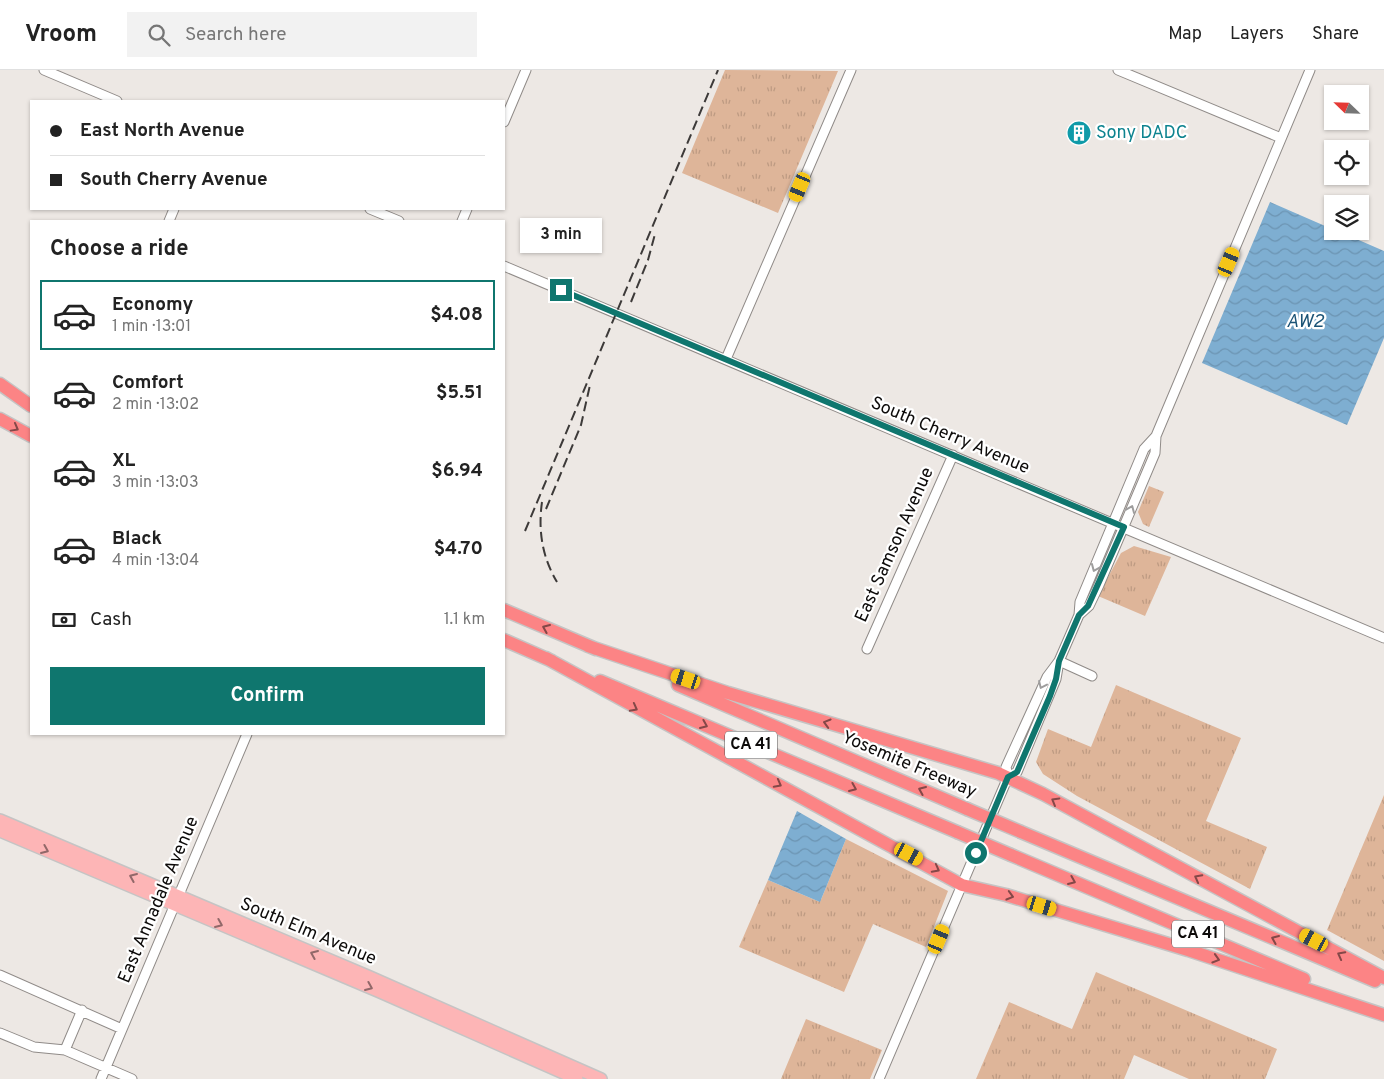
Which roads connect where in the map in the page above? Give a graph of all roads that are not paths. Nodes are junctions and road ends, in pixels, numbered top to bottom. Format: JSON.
{"nodes":[{"id":1,"x":44,"y":70,"type":"edge"},
{"id":2,"x":526,"y":70,"type":"edge"},
{"id":3,"x":851,"y":70,"type":"edge"},
{"id":4,"x":1118,"y":70,"type":"edge"},
{"id":5,"x":1310,"y":70,"type":"edge"},
{"id":6,"x":115,"y":100,"type":"edge"},
{"id":7,"x":505,"y":120,"type":"edge"},
{"id":8,"x":1281,"y":138,"type":"junction"},
{"id":9,"x":372,"y":210,"type":"edge"},
{"id":10,"x":397,"y":220,"type":"edge"},
{"id":11,"x":505,"y":266,"type":"edge"},
{"id":12,"x":726,"y":360,"type":"junction"},
{"id":13,"x":0,"y":384,"type":"edge"},
{"id":14,"x":0,"y":390,"type":"edge"},
{"id":15,"x":30,"y":405,"type":"edge"},
{"id":16,"x":30,"y":405,"type":"edge"},
{"id":17,"x":0,"y":420,"type":"edge"},
{"id":18,"x":30,"y":435,"type":"edge"},
{"id":19,"x":1156,"y":436,"type":"junction"},
{"id":20,"x":953,"y":455,"type":"junction"},
{"id":21,"x":1114,"y":523,"type":"junction"},
{"id":22,"x":1124,"y":527,"type":"junction"},
{"id":23,"x":505,"y":610,"type":"edge"},
{"id":24,"x":1079,"y":615,"type":"junction"},
{"id":25,"x":1384,"y":638,"type":"edge"},
{"id":26,"x":505,"y":640,"type":"edge"},
{"id":27,"x":588,"y":646,"type":"junction"},
{"id":28,"x":867,"y":649,"type":"dead end"},
{"id":29,"x":546,"y":658,"type":"junction"},
{"id":30,"x":1059,"y":661,"type":"junction"},
{"id":31,"x":1092,"y":676,"type":"dead end"},
{"id":32,"x":247,"y":735,"type":"edge"},
{"id":33,"x":1008,"y":777,"type":"junction"},
{"id":34,"x":0,"y":820,"type":"edge"},
{"id":35,"x":0,"y":831,"type":"edge"},
{"id":36,"x":962,"y":885,"type":"junction"},
{"id":37,"x":176,"y":900,"type":"junction"},
{"id":38,"x":0,"y":975,"type":"edge"},
{"id":39,"x":1384,"y":978,"type":"edge"},
{"id":40,"x":1384,"y":985,"type":"edge"},
{"id":41,"x":82,"y":1010,"type":"junction"},
{"id":42,"x":1384,"y":1014,"type":"edge"},
{"id":43,"x":122,"y":1029,"type":"junction"},
{"id":44,"x":0,"y":1033,"type":"edge"},
{"id":45,"x":485,"y":1034,"type":"junction"},
{"id":46,"x":65,"y":1050,"type":"junction"},
{"id":47,"x":105,"y":1068,"type":"junction"},
{"id":48,"x":101,"y":1079,"type":"edge"},
{"id":49,"x":132,"y":1079,"type":"edge"},
{"id":50,"x":576,"y":1079,"type":"edge"},
{"id":51,"x":601,"y":1079,"type":"edge"},
{"id":52,"x":879,"y":1079,"type":"edge"}],
"edges":[{"from":1,"to":6,"type":"street"},
{"from":2,"to":7,"type":"street"},
{"from":3,"to":12,"type":"street"},
{"from":4,"to":8,"type":"street"},
{"from":5,"to":8,"type":"street"},
{"from":8,"to":19,"type":"street"},
{"from":9,"to":10,"type":"street"},
{"from":11,"to":12,"type":"street","name":"South Cherry Avenue"},
{"from":12,"to":20,"type":"street","name":"South Cherry Avenue"},
{"from":13,"to":15,"type":"highway"},
{"from":14,"to":16,"type":"highway"},
{"from":17,"to":18,"type":"highway","one_way":true},
{"from":19,"to":21,"type":"street"},
{"from":22,"to":19,"type":"street","one_way":true},
{"from":20,"to":21,"type":"street","name":"South Cherry Avenue"},
{"from":20,"to":28,"type":"street","name":"East Samson Avenue"},
{"from":21,"to":22,"type":"street","name":"South Cherry Avenue"},
{"from":21,"to":24,"type":"street","one_way":true},
{"from":22,"to":24,"type":"street"},
{"from":22,"to":25,"type":"street","name":"South Cherry Avenue"},
{"from":27,"to":23,"type":"highway","name":"Yosemite Freeway","number":"CA 41","one_way":true},
{"from":24,"to":30,"type":"street"},
{"from":26,"to":29,"type":"highway","number":"CA 41"},
{"from":33,"to":27,"type":"highway","one_way":true},
{"from":40,"to":27,"type":"highway","name":"Yosemite Freeway","number":"CA 41","one_way":true,"bridge":true},
{"from":29,"to":36,"type":"highway","one_way":true},
{"from":29,"to":42,"type":"highway","number":"CA 41","one_way":true,"bridge":true},
{"from":30,"to":31,"type":"street"},
{"from":30,"to":33,"type":"street"},
{"from":32,"to":37,"type":"street","name":"East Annadale Avenue"},
{"from":33,"to":36,"type":"street"},
{"from":39,"to":33,"type":"highway","one_way":true},
{"from":37,"to":34,"type":"main road","name":"South Elm Avenue","one_way":true},
{"from":35,"to":37,"type":"main road","name":"South Elm Avenue","one_way":true},
{"from":36,"to":42,"type":"highway","one_way":true},
{"from":36,"to":52,"type":"street"},
{"from":37,"to":43,"type":"street","name":"East Annadale Avenue"},
{"from":37,"to":45,"type":"main road","name":"South Elm Avenue"},
{"from":38,"to":41,"type":"street"},
{"from":41,"to":43,"type":"street"},
{"from":41,"to":46,"type":"street"},
{"from":43,"to":47,"type":"street","name":"East Annadale Avenue"},
{"from":44,"to":46,"type":"street"},
{"from":45,"to":50,"type":"main road","name":"South Elm Avenue"},
{"from":45,"to":51,"type":"main road","name":"South Elm Avenue"},
{"from":46,"to":47,"type":"street"},
{"from":47,"to":48,"type":"street","name":"East Annadale Avenue"},
{"from":47,"to":49,"type":"street"}]}
